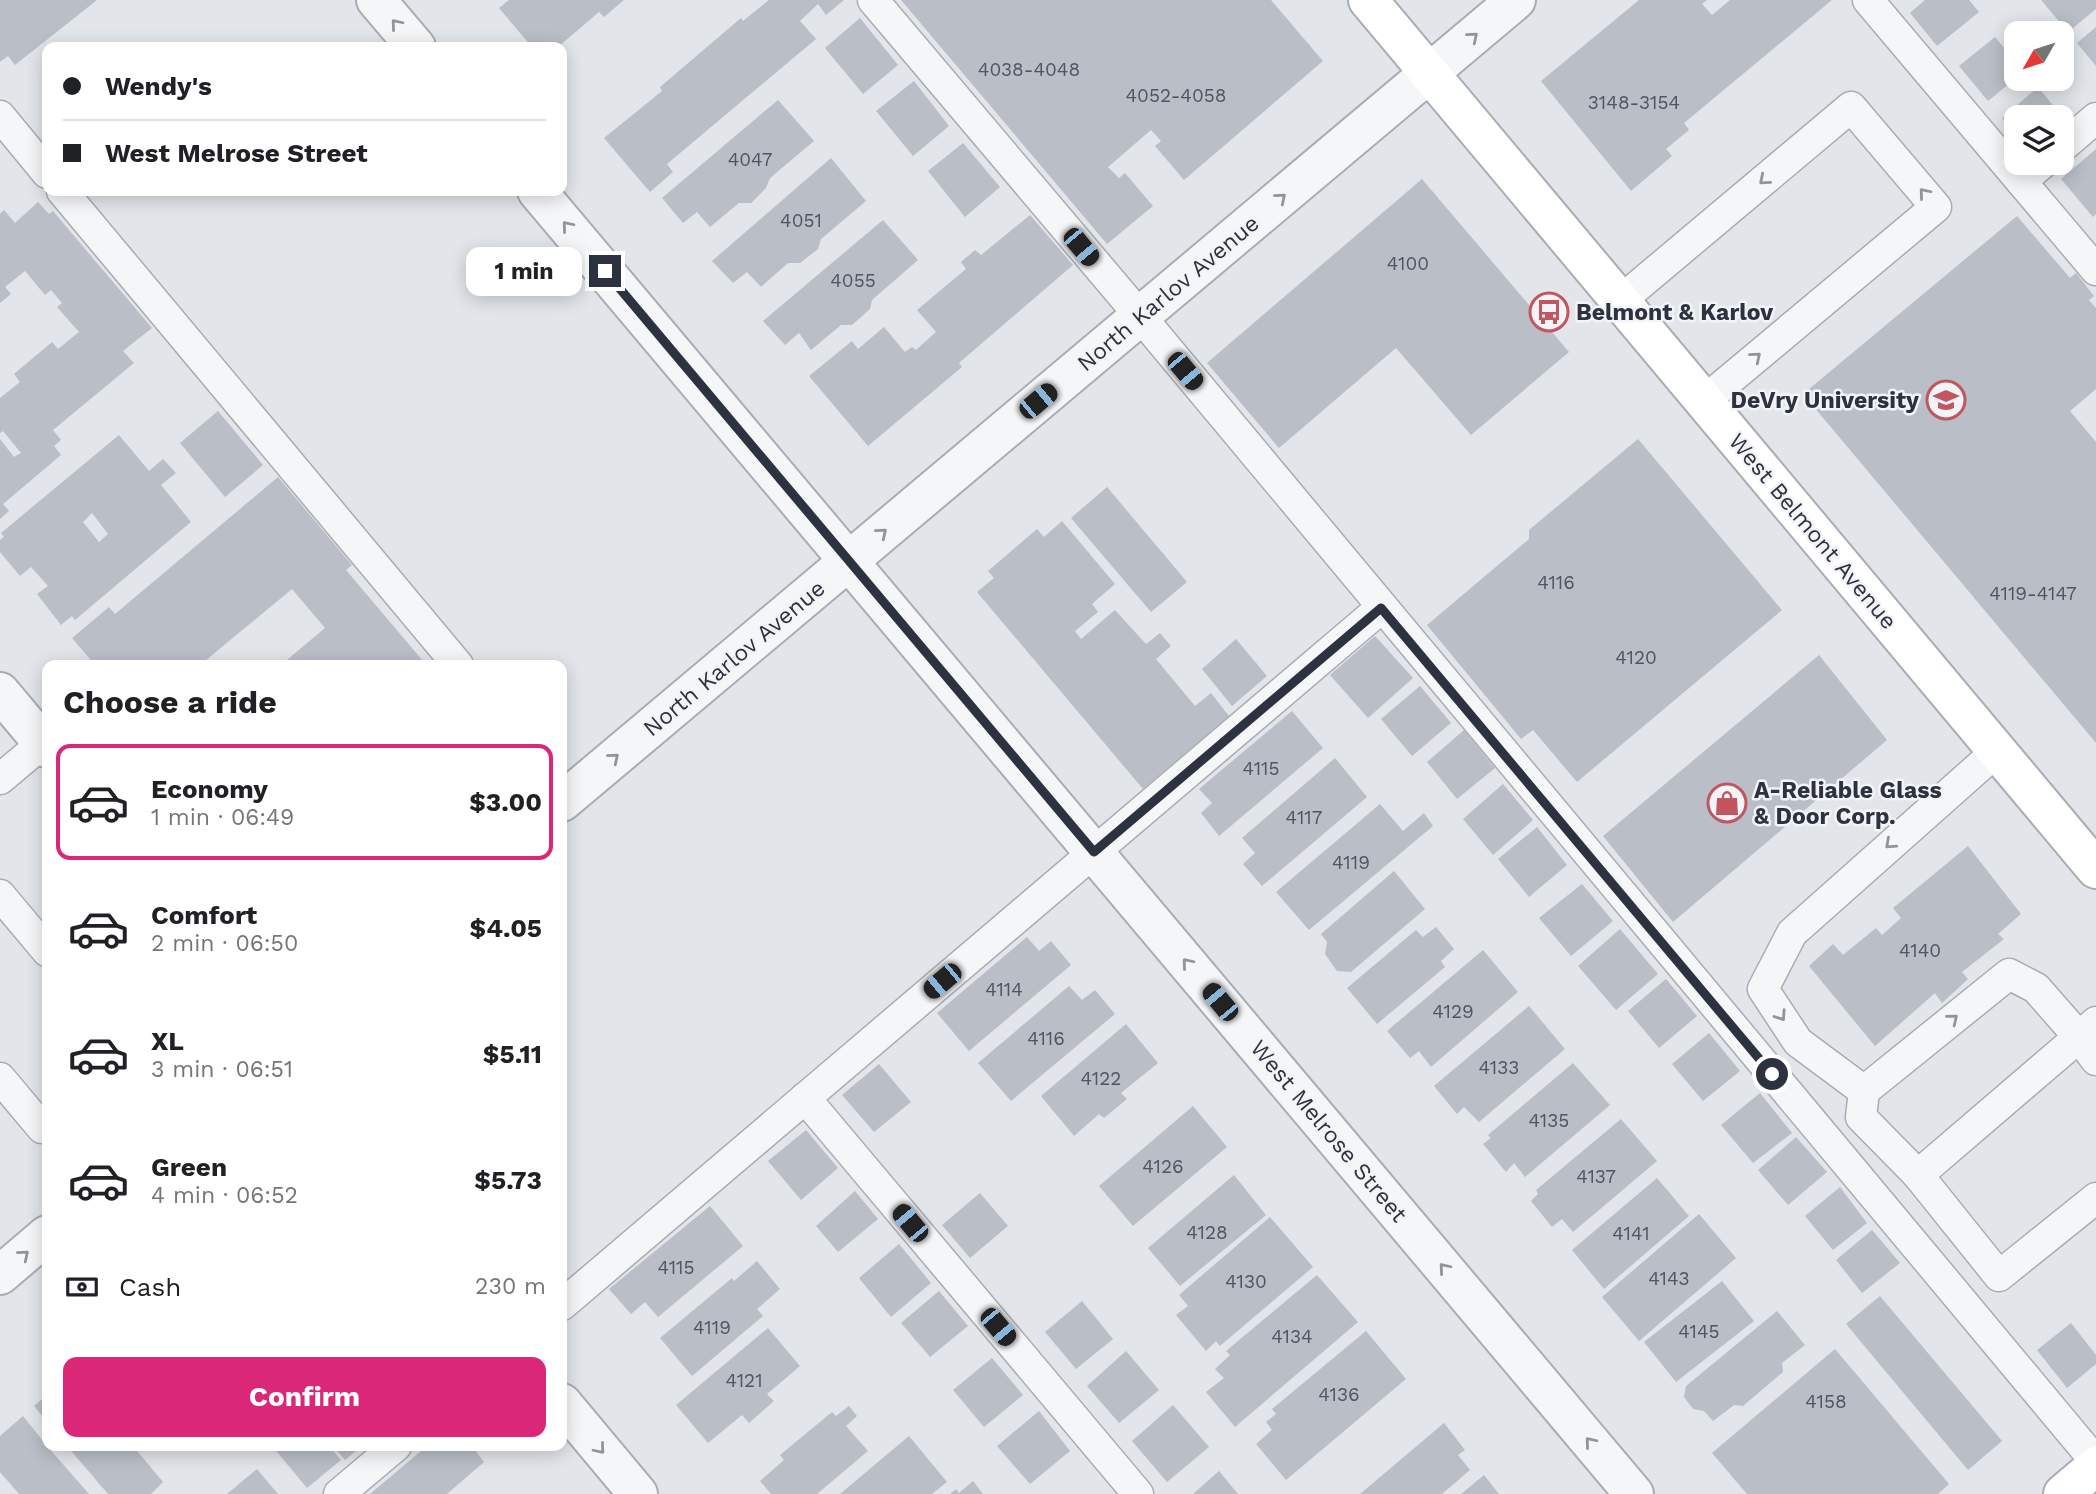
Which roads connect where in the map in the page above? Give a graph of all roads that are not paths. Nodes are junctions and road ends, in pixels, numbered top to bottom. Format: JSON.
{"nodes":[{"id":1,"x":376,"y":0,"type":"edge"},
{"id":2,"x":873,"y":0,"type":"edge"},
{"id":3,"x":1368,"y":0,"type":"edge"},
{"id":4,"x":1517,"y":0,"type":"edge"},
{"id":5,"x":1868,"y":0,"type":"edge"},
{"id":6,"x":412,"y":42,"type":"edge"},
{"id":7,"x":1429,"y":73,"type":"junction"},
{"id":8,"x":0,"y":116,"type":"edge"},
{"id":9,"x":2096,"y":118,"type":"edge"},
{"id":10,"x":2074,"y":137,"type":"edge"},
{"id":11,"x":2004,"y":143,"type":"edge"},
{"id":12,"x":42,"y":167,"type":"edge"},
{"id":13,"x":2034,"y":175,"type":"edge"},
{"id":14,"x":66,"y":196,"type":"edge"},
{"id":15,"x":541,"y":196,"type":"edge"},
{"id":16,"x":2096,"y":270,"type":"edge"},
{"id":17,"x":1620,"y":301,"type":"junction"},
{"id":18,"x":1140,"y":316,"type":"junction"},
{"id":19,"x":1704,"y":401,"type":"junction"},
{"id":20,"x":848,"y":561,"type":"junction"},
{"id":21,"x":1381,"y":608,"type":"junction"},
{"id":22,"x":454,"y":660,"type":"edge"},
{"id":23,"x":0,"y":692,"type":"edge"},
{"id":24,"x":42,"y":742,"type":"edge"},
{"id":25,"x":42,"y":748,"type":"edge"},
{"id":26,"x":1997,"y":751,"type":"junction"},
{"id":27,"x":0,"y":779,"type":"edge"},
{"id":28,"x":567,"y":794,"type":"edge"},
{"id":29,"x":1094,"y":852,"type":"junction"},
{"id":30,"x":2096,"y":869,"type":"edge"},
{"id":31,"x":0,"y":895,"type":"edge"},
{"id":32,"x":42,"y":945,"type":"edge"},
{"id":33,"x":2090,"y":1040,"type":"edge"},
{"id":34,"x":0,"y":1078,"type":"edge"},
{"id":35,"x":1864,"y":1091,"type":"junction"},
{"id":36,"x":805,"y":1098,"type":"junction"},
{"id":37,"x":42,"y":1128,"type":"edge"},
{"id":38,"x":1918,"y":1175,"type":"junction"},
{"id":39,"x":2096,"y":1198,"type":"edge"},
{"id":40,"x":42,"y":1239,"type":"edge"},
{"id":41,"x":0,"y":1275,"type":"edge"},
{"id":42,"x":567,"y":1301,"type":"edge"},
{"id":43,"x":567,"y":1409,"type":"edge"},
{"id":44,"x":390,"y":1451,"type":"edge"},
{"id":45,"x":2096,"y":1464,"type":"edge"},
{"id":46,"x":340,"y":1494,"type":"edge"},
{"id":47,"x":638,"y":1494,"type":"edge"},
{"id":48,"x":1138,"y":1494,"type":"edge"},
{"id":49,"x":1634,"y":1494,"type":"edge"},
{"id":50,"x":2063,"y":1494,"type":"edge"}],
"edges":[{"from":6,"to":1,"type":"street","one_way":true},
{"from":2,"to":18,"type":"lane"},
{"from":3,"to":7,"type":"main road","name":"West Belmont Avenue"},
{"from":7,"to":4,"type":"street","name":"North Karlov Avenue","one_way":true},
{"from":5,"to":11,"type":"lane"},
{"from":7,"to":17,"type":"main road","name":"West Belmont Avenue"},
{"from":18,"to":7,"type":"street","name":"North Karlov Avenue","one_way":true},
{"from":8,"to":12,"type":"lane"},
{"from":9,"to":10,"type":"lane"},
{"from":13,"to":16,"type":"lane"},
{"from":14,"to":22,"type":"lane"},
{"from":20,"to":15,"type":"street","name":"West Melrose Street","one_way":true},
{"from":17,"to":19,"type":"main road","name":"West Belmont Avenue"},
{"from":19,"to":17,"type":"lane","one_way":true},
{"from":20,"to":18,"type":"street","name":"North Karlov Avenue","one_way":true},
{"from":18,"to":21,"type":"lane"},
{"from":19,"to":26,"type":"main road","name":"West Belmont Avenue"},
{"from":28,"to":20,"type":"street","name":"North Karlov Avenue","one_way":true},
{"from":20,"to":29,"type":"street","name":"West Melrose Street"},
{"from":21,"to":29,"type":"lane"},
{"from":21,"to":45,"type":"lane"},
{"from":23,"to":24,"type":"street"},
{"from":25,"to":27,"type":"lane"},
{"from":26,"to":30,"type":"main road","name":"West Belmont Avenue"},
{"from":26,"to":35,"type":"lane","one_way":true},
{"from":29,"to":36,"type":"lane"},
{"from":49,"to":29,"type":"street","name":"West Melrose Street","one_way":true},
{"from":31,"to":32,"type":"lane"},
{"from":35,"to":33,"type":"lane","one_way":true},
{"from":33,"to":38,"type":"lane"},
{"from":34,"to":37,"type":"lane"},
{"from":35,"to":38,"type":"lane"},
{"from":36,"to":42,"type":"lane"},
{"from":36,"to":48,"type":"lane"},
{"from":38,"to":39,"type":"lane"},
{"from":41,"to":40,"type":"street","one_way":true},
{"from":43,"to":47,"type":"street","one_way":true},
{"from":44,"to":46,"type":"lane"},
{"from":45,"to":50,"type":"main road"}]}
